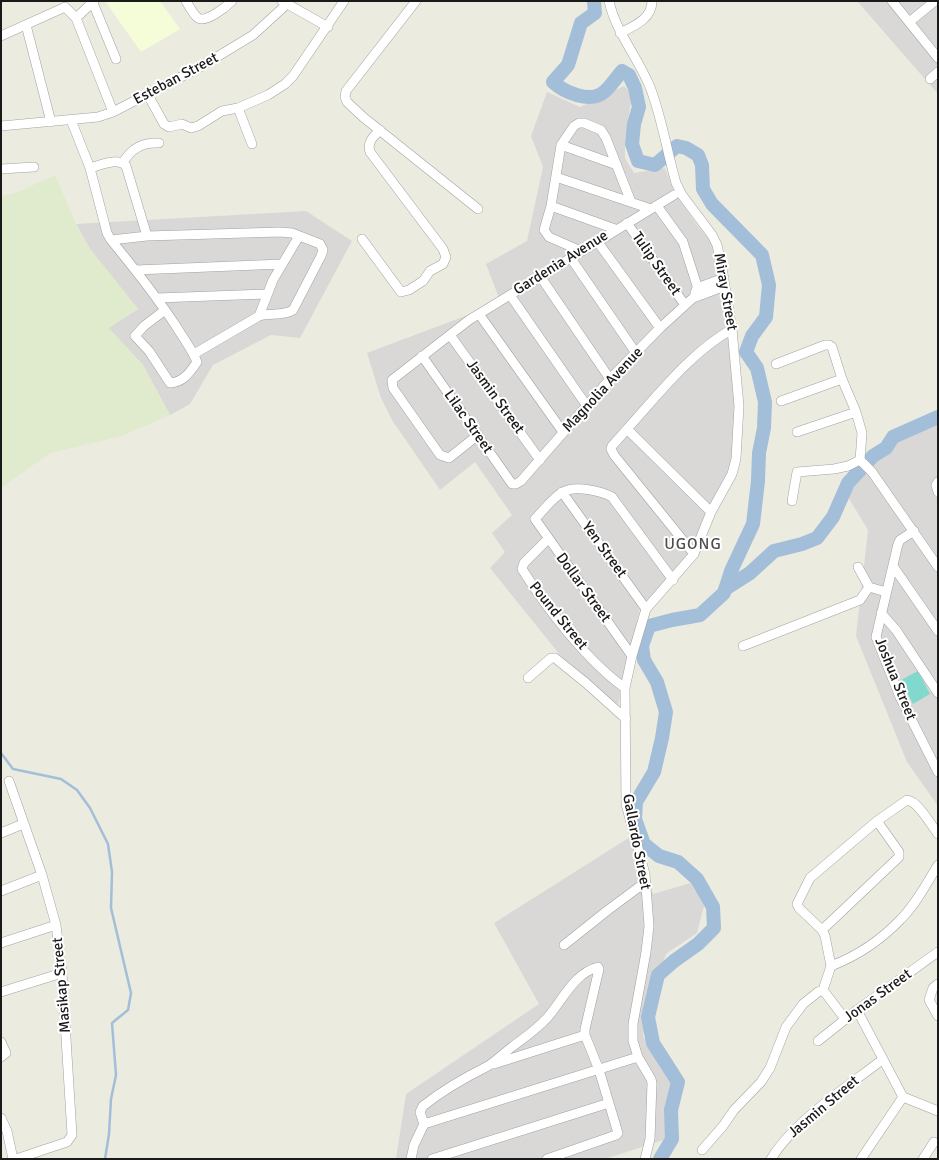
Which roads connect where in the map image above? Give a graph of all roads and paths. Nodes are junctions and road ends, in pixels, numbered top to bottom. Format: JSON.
{"nodes":[{"id":1,"x":186,"y":1,"type":"edge"},
{"id":2,"x":232,"y":1,"type":"edge"},
{"id":3,"x":344,"y":1,"type":"edge"},
{"id":4,"x":416,"y":1,"type":"edge"},
{"id":5,"x":609,"y":1,"type":"edge"},
{"id":6,"x":652,"y":1,"type":"edge"},
{"id":7,"x":93,"y":2,"type":"edge"},
{"id":8,"x":284,"y":3,"type":"edge"},
{"id":9,"x":897,"y":3,"type":"edge"},
{"id":10,"x":933,"y":5,"type":"edge"},
{"id":11,"x":76,"y":18,"type":"junction"},
{"id":12,"x":915,"y":21,"type":"junction"},
{"id":13,"x":26,"y":25,"type":"junction"},
{"id":14,"x":328,"y":27,"type":"junction"},
{"id":15,"x":620,"y":33,"type":"junction"},
{"id":16,"x":1,"y":36,"type":"edge"},
{"id":17,"x":938,"y":48,"type":"edge"},
{"id":18,"x":938,"y":58,"type":"edge"},
{"id":19,"x":116,"y":59,"type":"dead end"},
{"id":20,"x":938,"y":72,"type":"edge"},
{"id":21,"x":930,"y":80,"type":"dead end"},
{"id":22,"x":148,"y":95,"type":"junction"},
{"id":23,"x":238,"y":108,"type":"junction"},
{"id":24,"x":113,"y":112,"type":"junction"},
{"id":25,"x":71,"y":120,"type":"junction"},
{"id":26,"x":51,"y":122,"type":"junction"},
{"id":27,"x":1,"y":126,"type":"edge"},
{"id":28,"x":380,"y":130,"type":"junction"},
{"id":29,"x":159,"y":142,"type":"dead end"},
{"id":30,"x":252,"y":144,"type":"dead end"},
{"id":31,"x":561,"y":145,"type":"junction"},
{"id":32,"x":123,"y":163,"type":"junction"},
{"id":33,"x":617,"y":166,"type":"junction"},
{"id":34,"x":34,"y":167,"type":"dead end"},
{"id":35,"x":90,"y":168,"type":"junction"},
{"id":36,"x":1,"y":169,"type":"edge"},
{"id":37,"x":556,"y":176,"type":"junction"},
{"id":38,"x":674,"y":195,"type":"dead end"},
{"id":39,"x":631,"y":202,"type":"junction"},
{"id":40,"x":551,"y":206,"type":"junction"},
{"id":41,"x":654,"y":208,"type":"junction"},
{"id":42,"x":478,"y":209,"type":"dead end"},
{"id":43,"x":627,"y":223,"type":"junction"},
{"id":44,"x":616,"y":229,"type":"junction"},
{"id":45,"x":146,"y":236,"type":"junction"},
{"id":46,"x":299,"y":236,"type":"junction"},
{"id":47,"x":362,"y":238,"type":"dead end"},
{"id":48,"x":111,"y":240,"type":"junction"},
{"id":49,"x":597,"y":241,"type":"junction"},
{"id":50,"x":581,"y":250,"type":"junction"},
{"id":51,"x":570,"y":257,"type":"junction"},
{"id":52,"x":282,"y":264,"type":"junction"},
{"id":53,"x":136,"y":270,"type":"junction"},
{"id":54,"x":540,"y":276,"type":"junction"},
{"id":55,"x":724,"y":282,"type":"junction"},
{"id":56,"x":697,"y":293,"type":"junction"},
{"id":57,"x":266,"y":294,"type":"junction"},
{"id":58,"x":510,"y":294,"type":"junction"},
{"id":59,"x":157,"y":298,"type":"junction"},
{"id":60,"x":685,"y":305,"type":"junction"},
{"id":61,"x":165,"y":310,"type":"junction"},
{"id":62,"x":479,"y":314,"type":"junction"},
{"id":63,"x":259,"y":316,"type":"junction"},
{"id":64,"x":660,"y":328,"type":"junction"},
{"id":65,"x":732,"y":329,"type":"junction"},
{"id":66,"x":450,"y":335,"type":"junction"},
{"id":67,"x":636,"y":353,"type":"junction"},
{"id":68,"x":194,"y":354,"type":"junction"},
{"id":69,"x":422,"y":356,"type":"junction"},
{"id":70,"x":776,"y":364,"type":"dead end"},
{"id":71,"x":610,"y":379,"type":"junction"},
{"id":72,"x":842,"y":379,"type":"junction"},
{"id":73,"x":781,"y":401,"type":"dead end"},
{"id":74,"x":587,"y":406,"type":"junction"},
{"id":75,"x":856,"y":412,"type":"junction"},
{"id":76,"x":627,"y":429,"type":"junction"},
{"id":77,"x":563,"y":432,"type":"junction"},
{"id":78,"x":797,"y":432,"type":"dead end"},
{"id":79,"x":478,"y":435,"type":"junction"},
{"id":80,"x":540,"y":460,"type":"junction"},
{"id":81,"x":864,"y":464,"type":"junction"},
{"id":82,"x":516,"y":484,"type":"joint"},
{"id":83,"x":562,"y":492,"type":"junction"},
{"id":84,"x":792,"y":501,"type":"dead end"},
{"id":85,"x":711,"y":512,"type":"junction"},
{"id":86,"x":914,"y":531,"type":"junction"},
{"id":87,"x":548,"y":539,"type":"junction"},
{"id":88,"x":694,"y":554,"type":"junction"},
{"id":89,"x":893,"y":566,"type":"junction"},
{"id":90,"x":858,"y":567,"type":"dead end"},
{"id":91,"x":938,"y":567,"type":"edge"},
{"id":92,"x":673,"y":580,"type":"junction"},
{"id":93,"x":869,"y":586,"type":"junction"},
{"id":94,"x":886,"y":592,"type":"junction"},
{"id":95,"x":646,"y":609,"type":"junction"},
{"id":96,"x":881,"y":614,"type":"junction"},
{"id":97,"x":938,"y":632,"type":"edge"},
{"id":98,"x":742,"y":646,"type":"dead end"},
{"id":99,"x":632,"y":656,"type":"junction"},
{"id":100,"x":528,"y":678,"type":"dead end"},
{"id":101,"x":625,"y":688,"type":"junction"},
{"id":102,"x":938,"y":692,"type":"edge"},
{"id":103,"x":626,"y":719,"type":"junction"},
{"id":104,"x":938,"y":772,"type":"edge"},
{"id":105,"x":9,"y":781,"type":"dead end"},
{"id":106,"x":877,"y":821,"type":"junction"},
{"id":107,"x":23,"y":824,"type":"junction"},
{"id":108,"x":1,"y":833,"type":"edge"},
{"id":109,"x":938,"y":834,"type":"edge"},
{"id":110,"x":938,"y":865,"type":"edge"},
{"id":111,"x":42,"y":875,"type":"junction"},
{"id":112,"x":646,"y":884,"type":"junction"},
{"id":113,"x":1,"y":892,"type":"edge"},
{"id":114,"x":56,"y":925,"type":"junction"},
{"id":115,"x":822,"y":930,"type":"junction"},
{"id":116,"x":1,"y":943,"type":"edge"},
{"id":117,"x":564,"y":945,"type":"dead end"},
{"id":118,"x":938,"y":952,"type":"edge"},
{"id":119,"x":831,"y":966,"type":"junction"},
{"id":120,"x":62,"y":973,"type":"junction"},
{"id":121,"x":938,"y":984,"type":"edge"},
{"id":122,"x":823,"y":990,"type":"junction"},
{"id":123,"x":1,"y":992,"type":"edge"},
{"id":124,"x":857,"y":1010,"type":"junction"},
{"id":125,"x":938,"y":1016,"type":"edge"},
{"id":126,"x":845,"y":1019,"type":"junction"},
{"id":127,"x":585,"y":1035,"type":"junction"},
{"id":128,"x":818,"y":1041,"type":"dead end"},
{"id":129,"x":1,"y":1042,"type":"edge"},
{"id":130,"x":3,"y":1055,"type":"edge"},
{"id":131,"x":638,"y":1057,"type":"junction"},
{"id":132,"x":882,"y":1060,"type":"junction"},
{"id":133,"x":489,"y":1065,"type":"junction"},
{"id":134,"x":599,"y":1070,"type":"junction"},
{"id":135,"x":903,"y":1097,"type":"junction"},
{"id":136,"x":609,"y":1104,"type":"junction"},
{"id":137,"x":938,"y":1111,"type":"edge"},
{"id":138,"x":1,"y":1118,"type":"edge"},
{"id":139,"x":424,"y":1124,"type":"junction"},
{"id":140,"x":934,"y":1142,"type":"dead end"},
{"id":141,"x":702,"y":1150,"type":"dead end"},
{"id":142,"x":567,"y":1156,"type":"edge"},
{"id":143,"x":14,"y":1159,"type":"edge"},
{"id":144,"x":411,"y":1159,"type":"edge"},
{"id":145,"x":432,"y":1159,"type":"edge"},
{"id":146,"x":547,"y":1159,"type":"edge"},
{"id":147,"x":645,"y":1159,"type":"edge"},
{"id":148,"x":771,"y":1159,"type":"edge"},
{"id":149,"x":861,"y":1159,"type":"edge"},
{"id":150,"x":923,"y":1159,"type":"edge"}],
"edges":[{"from":1,"to":2,"type":"street"},
{"from":3,"to":14,"type":"street"},
{"from":4,"to":28,"type":"street"},
{"from":5,"to":15,"type":"street","name":"Miray Street"},
{"from":6,"to":15,"type":"street"},
{"from":7,"to":11,"type":"street"},
{"from":7,"to":19,"type":"street"},
{"from":8,"to":14,"type":"street"},
{"from":8,"to":22,"type":"street","name":"Esteban Street"},
{"from":9,"to":12,"type":"street"},
{"from":9,"to":18,"type":"street"},
{"from":10,"to":12,"type":"street"},
{"from":11,"to":13,"type":"street"},
{"from":11,"to":24,"type":"street"},
{"from":12,"to":17,"type":"street"},
{"from":13,"to":16,"type":"street"},
{"from":13,"to":26,"type":"street"},
{"from":14,"to":23,"type":"street"},
{"from":15,"to":55,"type":"street","name":"Miray Street"},
{"from":20,"to":21,"type":"street"},
{"from":22,"to":23,"type":"street"},
{"from":22,"to":24,"type":"street","name":"Esteban Street"},
{"from":23,"to":30,"type":"street"},
{"from":24,"to":25,"type":"street","name":"Esteban Street"},
{"from":25,"to":26,"type":"street","name":"Esteban Street"},
{"from":25,"to":35,"type":"street"},
{"from":26,"to":27,"type":"street","name":"Esteban Street"},
{"from":28,"to":42,"type":"street"},
{"from":28,"to":47,"type":"street"},
{"from":29,"to":32,"type":"street"},
{"from":31,"to":33,"type":"street"},
{"from":31,"to":33,"type":"street"},
{"from":31,"to":37,"type":"street"},
{"from":32,"to":35,"type":"street"},
{"from":32,"to":45,"type":"street"},
{"from":33,"to":39,"type":"street"},
{"from":34,"to":36,"type":"street"},
{"from":35,"to":48,"type":"street"},
{"from":37,"to":39,"type":"street"},
{"from":37,"to":40,"type":"street"},
{"from":38,"to":41,"type":"street","name":"Gardenia Avenue"},
{"from":39,"to":41,"type":"street"},
{"from":40,"to":44,"type":"street"},
{"from":40,"to":50,"type":"street"},
{"from":41,"to":43,"type":"street","name":"Gardenia Avenue"},
{"from":41,"to":56,"type":"street"},
{"from":43,"to":44,"type":"street","name":"Gardenia Avenue"},
{"from":43,"to":60,"type":"street","name":"Tulip Street"},
{"from":44,"to":49,"type":"street","name":"Gardenia Avenue"},
{"from":45,"to":46,"type":"street"},
{"from":45,"to":48,"type":"street"},
{"from":46,"to":52,"type":"street"},
{"from":46,"to":63,"type":"street"},
{"from":48,"to":53,"type":"street"},
{"from":49,"to":50,"type":"street","name":"Gardenia Avenue"},
{"from":49,"to":64,"type":"street"},
{"from":50,"to":51,"type":"street","name":"Gardenia Avenue"},
{"from":51,"to":54,"type":"street","name":"Gardenia Avenue"},
{"from":51,"to":67,"type":"street"},
{"from":52,"to":53,"type":"street"},
{"from":52,"to":57,"type":"street"},
{"from":53,"to":59,"type":"street"},
{"from":54,"to":58,"type":"street","name":"Gardenia Avenue"},
{"from":54,"to":71,"type":"street"},
{"from":55,"to":56,"type":"street","name":"Magnolia Avenue"},
{"from":55,"to":65,"type":"street","name":"Miray Street"},
{"from":56,"to":60,"type":"street","name":"Magnolia Avenue"},
{"from":57,"to":59,"type":"street"},
{"from":57,"to":63,"type":"street"},
{"from":58,"to":62,"type":"street","name":"Gardenia Avenue"},
{"from":58,"to":74,"type":"street"},
{"from":59,"to":61,"type":"street"},
{"from":60,"to":64,"type":"street","name":"Magnolia Avenue"},
{"from":61,"to":68,"type":"street"},
{"from":61,"to":68,"type":"street"},
{"from":62,"to":66,"type":"street","name":"Gardenia Avenue"},
{"from":62,"to":77,"type":"street"},
{"from":63,"to":68,"type":"street"},
{"from":64,"to":67,"type":"street","name":"Magnolia Avenue"},
{"from":65,"to":76,"type":"street"},
{"from":65,"to":85,"type":"street","name":"Miray Street"},
{"from":66,"to":69,"type":"street","name":"Gardenia Avenue"},
{"from":66,"to":80,"type":"street","name":"Jasmin Street"},
{"from":67,"to":71,"type":"street","name":"Magnolia Avenue"},
{"from":69,"to":79,"type":"street","name":"Lilac Street"},
{"from":69,"to":79,"type":"street","name":"Gardenia Avenue"},
{"from":70,"to":72,"type":"street"},
{"from":71,"to":74,"type":"street","name":"Magnolia Avenue"},
{"from":72,"to":73,"type":"street"},
{"from":72,"to":75,"type":"street"},
{"from":74,"to":77,"type":"street","name":"Magnolia Avenue"},
{"from":75,"to":78,"type":"street"},
{"from":75,"to":81,"type":"street"},
{"from":76,"to":85,"type":"street"},
{"from":76,"to":88,"type":"street"},
{"from":77,"to":80,"type":"street","name":"Magnolia Avenue"},
{"from":79,"to":82,"type":"street","name":"Lilac Street"},
{"from":80,"to":82,"type":"street","name":"Magnolia Avenue"},
{"from":81,"to":84,"type":"street"},
{"from":81,"to":86,"type":"street"},
{"from":83,"to":87,"type":"street","name":"Dollar Street"},
{"from":83,"to":92,"type":"street"},
{"from":83,"to":95,"type":"street","name":"Yen Street"},
{"from":85,"to":88,"type":"street","name":"Gallardo Street"},
{"from":86,"to":89,"type":"street","name":"Joshua Street"},
{"from":86,"to":91,"type":"street"},
{"from":87,"to":99,"type":"street","name":"Dollar Street"},
{"from":87,"to":101,"type":"street","name":"Pound Street"},
{"from":88,"to":92,"type":"street","name":"Gallardo Street"},
{"from":89,"to":94,"type":"street","name":"Joshua Street"},
{"from":89,"to":97,"type":"street"},
{"from":90,"to":93,"type":"street"},
{"from":92,"to":95,"type":"street","name":"Gallardo Street"},
{"from":93,"to":94,"type":"street"},
{"from":93,"to":98,"type":"street"},
{"from":94,"to":96,"type":"street","name":"Joshua Street"},
{"from":95,"to":99,"type":"street","name":"Gallardo Street"},
{"from":96,"to":102,"type":"street"},
{"from":96,"to":104,"type":"street","name":"Joshua Street"},
{"from":99,"to":101,"type":"street","name":"Gallardo Street"},
{"from":100,"to":103,"type":"street"},
{"from":101,"to":103,"type":"street","name":"Gallardo Street"},
{"from":103,"to":112,"type":"street","name":"Gallardo Street"},
{"from":105,"to":107,"type":"street","name":"Masikap Street"},
{"from":106,"to":109,"type":"street"},
{"from":106,"to":115,"type":"street"},
{"from":106,"to":115,"type":"street"},
{"from":107,"to":108,"type":"street"},
{"from":107,"to":111,"type":"street","name":"Masikap Street"},
{"from":110,"to":119,"type":"street"},
{"from":111,"to":113,"type":"street"},
{"from":111,"to":114,"type":"street","name":"Masikap Street"},
{"from":112,"to":117,"type":"street"},
{"from":112,"to":131,"type":"street","name":"Gallardo Street"},
{"from":114,"to":116,"type":"street"},
{"from":114,"to":120,"type":"street","name":"Masikap Street"},
{"from":115,"to":119,"type":"street"},
{"from":118,"to":124,"type":"street","name":"Jonas Street"},
{"from":119,"to":122,"type":"street"},
{"from":120,"to":123,"type":"street"},
{"from":120,"to":143,"type":"street","name":"Masikap Street"},
{"from":121,"to":125,"type":"street"},
{"from":122,"to":126,"type":"street"},
{"from":122,"to":141,"type":"street"},
{"from":124,"to":126,"type":"street","name":"Jonas Street"},
{"from":124,"to":132,"type":"street"},
{"from":126,"to":128,"type":"street","name":"Jonas Street"},
{"from":127,"to":133,"type":"street"},
{"from":127,"to":133,"type":"street"},
{"from":127,"to":134,"type":"street"},
{"from":129,"to":130,"type":"street"},
{"from":131,"to":134,"type":"street"},
{"from":131,"to":147,"type":"street","name":"Gallardo Street"},
{"from":132,"to":135,"type":"street"},
{"from":132,"to":148,"type":"street","name":"Jasmin Street"},
{"from":133,"to":139,"type":"street"},
{"from":134,"to":136,"type":"street"},
{"from":134,"to":139,"type":"street"},
{"from":135,"to":137,"type":"street"},
{"from":135,"to":149,"type":"street"},
{"from":136,"to":142,"type":"street"},
{"from":136,"to":145,"type":"street"},
{"from":138,"to":143,"type":"street"},
{"from":139,"to":144,"type":"street"},
{"from":140,"to":150,"type":"street"},
{"from":142,"to":146,"type":"street"}]}
